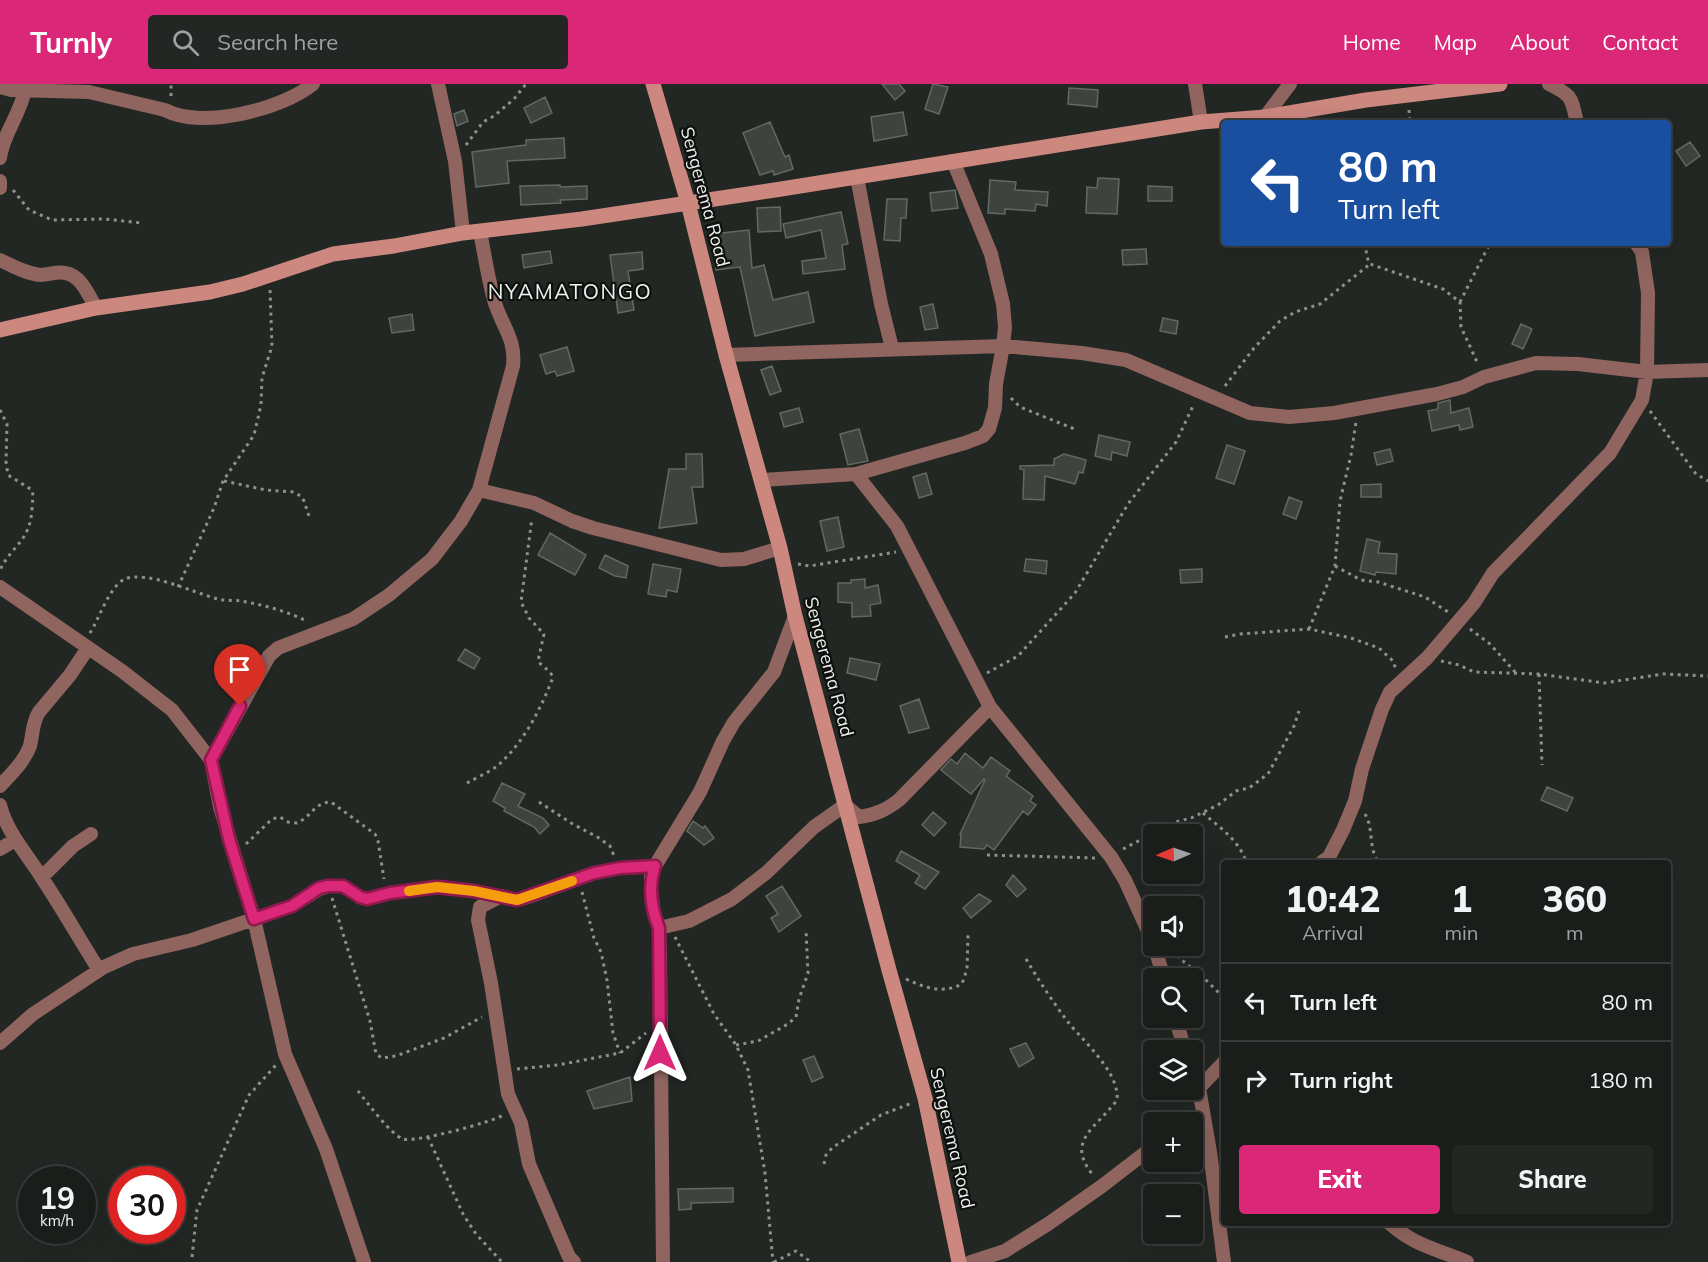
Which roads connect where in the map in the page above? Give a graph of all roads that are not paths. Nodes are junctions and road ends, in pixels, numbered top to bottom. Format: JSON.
{"nodes":[{"id":1,"x":313,"y":84,"type":"edge"},
{"id":2,"x":438,"y":84,"type":"edge"},
{"id":3,"x":654,"y":84,"type":"edge"},
{"id":4,"x":1195,"y":84,"type":"edge"},
{"id":5,"x":1290,"y":84,"type":"edge"},
{"id":6,"x":1500,"y":84,"type":"edge"},
{"id":7,"x":1549,"y":84,"type":"edge"},
{"id":8,"x":0,"y":87,"type":"edge"},
{"id":9,"x":25,"y":89,"type":"junction"},
{"id":10,"x":1265,"y":117,"type":"junction"},
{"id":11,"x":1221,"y":120,"type":"edge"},
{"id":12,"x":1227,"y":120,"type":"edge"},
{"id":13,"x":1576,"y":120,"type":"edge"},
{"id":14,"x":1201,"y":122,"type":"junction"},
{"id":15,"x":0,"y":158,"type":"edge"},
{"id":16,"x":953,"y":161,"type":"junction"},
{"id":17,"x":857,"y":177,"type":"junction"},
{"id":18,"x":0,"y":181,"type":"edge"},
{"id":19,"x":0,"y":188,"type":"edge"},
{"id":20,"x":688,"y":203,"type":"junction"},
{"id":21,"x":480,"y":232,"type":"junction"},
{"id":22,"x":463,"y":233,"type":"junction"},
{"id":23,"x":1638,"y":246,"type":"edge"},
{"id":24,"x":0,"y":260,"type":"edge"},
{"id":25,"x":96,"y":308,"type":"junction"},
{"id":26,"x":0,"y":330,"type":"edge"},
{"id":27,"x":1003,"y":346,"type":"junction"},
{"id":28,"x":892,"y":348,"type":"junction"},
{"id":29,"x":726,"y":355,"type":"junction"},
{"id":30,"x":1708,"y":370,"type":"edge"},
{"id":31,"x":1647,"y":372,"type":"junction"},
{"id":32,"x":856,"y":474,"type":"junction"},
{"id":33,"x":761,"y":480,"type":"junction"},
{"id":34,"x":479,"y":490,"type":"junction"},
{"id":35,"x":781,"y":555,"type":"junction"},
{"id":36,"x":0,"y":587,"type":"edge"},
{"id":37,"x":795,"y":616,"type":"junction"},
{"id":38,"x":86,"y":646,"type":"junction"},
{"id":39,"x":990,"y":707,"type":"junction"},
{"id":40,"x":211,"y":760,"type":"junction"},
{"id":41,"x":0,"y":787,"type":"edge"},
{"id":42,"x":0,"y":805,"type":"edge"},
{"id":43,"x":845,"y":805,"type":"junction"},
{"id":44,"x":91,"y":834,"type":"dead end"},
{"id":45,"x":15,"y":840,"type":"junction"},
{"id":46,"x":0,"y":849,"type":"edge"},
{"id":47,"x":1325,"y":860,"type":"edge"},
{"id":48,"x":655,"y":866,"type":"junction"},
{"id":49,"x":42,"y":877,"type":"junction"},
{"id":50,"x":501,"y":896,"type":"junction"},
{"id":51,"x":254,"y":919,"type":"junction"},
{"id":52,"x":1143,"y":920,"type":"edge"},
{"id":53,"x":665,"y":926,"type":"junction"},
{"id":54,"x":99,"y":970,"type":"junction"},
{"id":55,"x":0,"y":1043,"type":"edge"},
{"id":56,"x":1221,"y":1065,"type":"edge"},
{"id":57,"x":1221,"y":1077,"type":"edge"},
{"id":58,"x":1203,"y":1084,"type":"edge"},
{"id":59,"x":1203,"y":1086,"type":"edge"},
{"id":60,"x":1201,"y":1100,"type":"edge"},
{"id":61,"x":1203,"y":1150,"type":"edge"},
{"id":62,"x":1210,"y":1152,"type":"junction"},
{"id":63,"x":1143,"y":1154,"type":"edge"},
{"id":64,"x":1392,"y":1226,"type":"edge"},
{"id":65,"x":364,"y":1262,"type":"edge"},
{"id":66,"x":574,"y":1262,"type":"edge"},
{"id":67,"x":663,"y":1262,"type":"edge"},
{"id":68,"x":959,"y":1262,"type":"edge"},
{"id":69,"x":971,"y":1262,"type":"edge"},
{"id":70,"x":1224,"y":1262,"type":"edge"},
{"id":71,"x":1467,"y":1262,"type":"edge"}],
"edges":[{"from":1,"to":9,"type":"street"},
{"from":2,"to":22,"type":"street"},
{"from":3,"to":20,"type":"street","name":"Sengerema Road"},
{"from":4,"to":14,"type":"street"},
{"from":5,"to":10,"type":"street"},
{"from":6,"to":10,"type":"street"},
{"from":7,"to":13,"type":"street"},
{"from":8,"to":9,"type":"street"},
{"from":9,"to":15,"type":"street"},
{"from":10,"to":12,"type":"street"},
{"from":11,"to":14,"type":"street"},
{"from":14,"to":16,"type":"street"},
{"from":16,"to":17,"type":"street"},
{"from":16,"to":27,"type":"street"},
{"from":17,"to":20,"type":"street"},
{"from":17,"to":28,"type":"street"},
{"from":18,"to":19,"type":"street"},
{"from":20,"to":21,"type":"street"},
{"from":20,"to":29,"type":"street","name":"Sengerema Road"},
{"from":21,"to":22,"type":"street"},
{"from":21,"to":34,"type":"street"},
{"from":22,"to":25,"type":"street"},
{"from":23,"to":31,"type":"street"},
{"from":24,"to":25,"type":"street"},
{"from":25,"to":26,"type":"street"},
{"from":27,"to":28,"type":"street"},
{"from":27,"to":31,"type":"street"},
{"from":27,"to":32,"type":"street"},
{"from":28,"to":29,"type":"street"},
{"from":29,"to":33,"type":"street","name":"Sengerema Road"},
{"from":30,"to":31,"type":"street"},
{"from":31,"to":47,"type":"street"},
{"from":32,"to":33,"type":"street"},
{"from":32,"to":39,"type":"street"},
{"from":33,"to":35,"type":"street","name":"Sengerema Road"},
{"from":34,"to":35,"type":"street"},
{"from":34,"to":40,"type":"street"},
{"from":35,"to":37,"type":"street","name":"Sengerema Road"},
{"from":36,"to":38,"type":"street"},
{"from":37,"to":43,"type":"street","name":"Sengerema Road"},
{"from":37,"to":48,"type":"street"},
{"from":38,"to":40,"type":"street"},
{"from":38,"to":41,"type":"street"},
{"from":39,"to":43,"type":"street"},
{"from":39,"to":52,"type":"street"},
{"from":40,"to":51,"type":"street"},
{"from":42,"to":45,"type":"street"},
{"from":43,"to":53,"type":"street"},
{"from":43,"to":68,"type":"street","name":"Sengerema Road"},
{"from":44,"to":49,"type":"street"},
{"from":45,"to":46,"type":"street"},
{"from":45,"to":49,"type":"street"},
{"from":48,"to":50,"type":"street"},
{"from":48,"to":53,"type":"street"},
{"from":49,"to":54,"type":"street"},
{"from":50,"to":51,"type":"street"},
{"from":50,"to":66,"type":"street"},
{"from":51,"to":54,"type":"street"},
{"from":51,"to":65,"type":"street"},
{"from":53,"to":67,"type":"street"},
{"from":54,"to":55,"type":"street"},
{"from":56,"to":58,"type":"street"},
{"from":57,"to":59,"type":"street"},
{"from":60,"to":62,"type":"street"},
{"from":61,"to":62,"type":"street"},
{"from":62,"to":70,"type":"street"},
{"from":63,"to":69,"type":"street"},
{"from":64,"to":71,"type":"street"}]}
